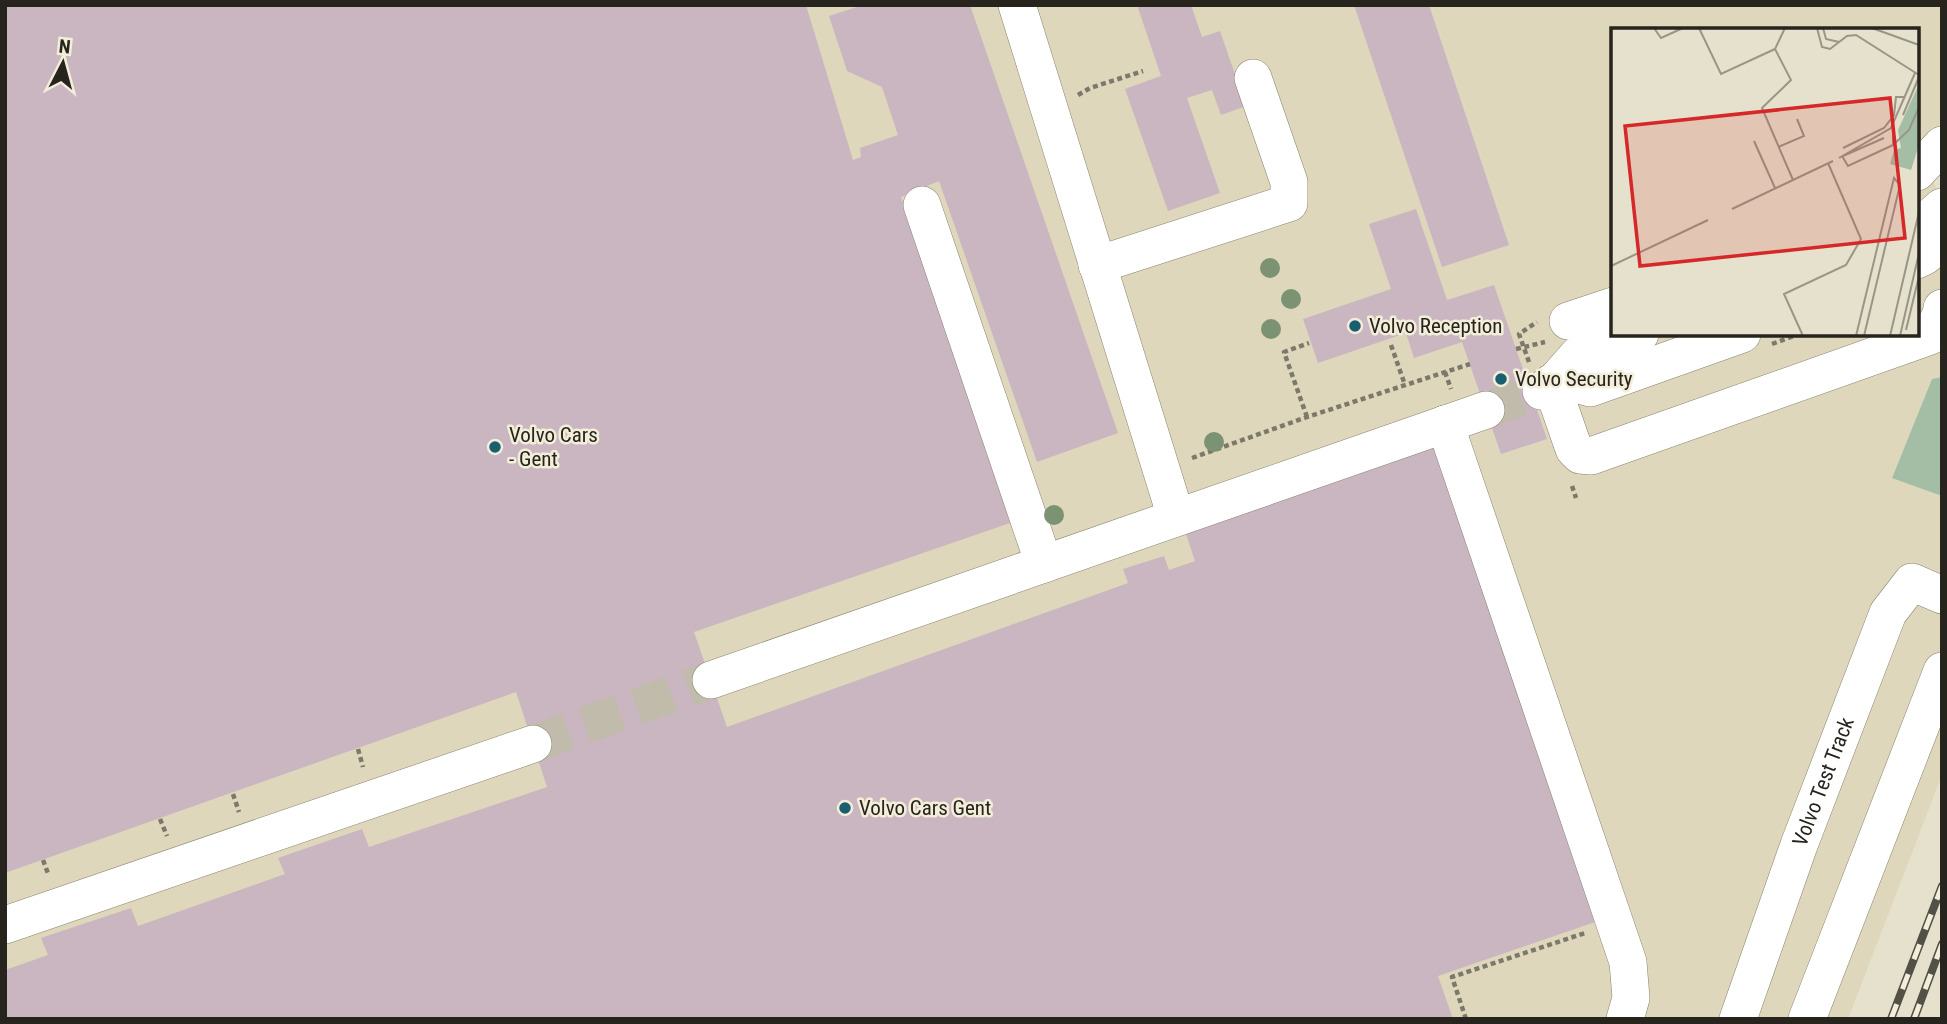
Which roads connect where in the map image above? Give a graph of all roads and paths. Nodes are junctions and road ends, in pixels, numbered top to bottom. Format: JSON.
{"nodes":[{"id":1,"x":1017,"y":5,"type":"edge"},
{"id":2,"x":1253,"y":78,"type":"dead end"},
{"id":3,"x":1942,"y":145,"type":"edge"},
{"id":4,"x":1919,"y":170,"type":"edge"},
{"id":5,"x":922,"y":205,"type":"dead end"},
{"id":6,"x":1942,"y":207,"type":"edge"},
{"id":7,"x":1919,"y":227,"type":"edge"},
{"id":8,"x":1942,"y":241,"type":"edge"},
{"id":9,"x":1919,"y":259,"type":"edge"},
{"id":10,"x":1097,"y":265,"type":"junction"},
{"id":11,"x":1611,"y":307,"type":"edge"},
{"id":12,"x":1568,"y":321,"type":"dead end"},
{"id":13,"x":1938,"y":325,"type":"edge"},
{"id":14,"x":1919,"y":332,"type":"edge"},
{"id":15,"x":1634,"y":336,"type":"edge"},
{"id":16,"x":1736,"y":336,"type":"edge"},
{"id":17,"x":1909,"y":336,"type":"edge"},
{"id":18,"x":1309,"y":343,"type":"dead end"},
{"id":19,"x":1391,"y":345,"type":"dead end"},
{"id":20,"x":1405,"y":385,"type":"dead end"},
{"id":21,"x":1547,"y":386,"type":"junction"},
{"id":22,"x":1486,"y":410,"type":"tunnel mouth"},
{"id":23,"x":1307,"y":417,"type":"dead end"},
{"id":24,"x":1445,"y":424,"type":"junction"},
{"id":25,"x":1176,"y":517,"type":"junction"},
{"id":26,"x":1044,"y":564,"type":"junction"},
{"id":27,"x":1942,"y":595,"type":"edge"},
{"id":28,"x":1942,"y":671,"type":"edge"},
{"id":29,"x":711,"y":680,"type":"tunnel mouth"},
{"id":30,"x":533,"y":744,"type":"tunnel mouth"},
{"id":31,"x":1616,"y":923,"type":"junction"},
{"id":32,"x":5,"y":925,"type":"edge"},
{"id":33,"x":1466,"y":1019,"type":"edge"},
{"id":34,"x":1625,"y":1019,"type":"edge"},
{"id":35,"x":1738,"y":1019,"type":"edge"},
{"id":36,"x":1807,"y":1019,"type":"edge"}],
"edges":[{"from":1,"to":10,"type":"street"},
{"from":2,"to":10,"type":"street"},
{"from":3,"to":4,"type":"street"},
{"from":5,"to":26,"type":"street"},
{"from":6,"to":7,"type":"street"},
{"from":8,"to":9,"type":"street"},
{"from":10,"to":25,"type":"street"},
{"from":11,"to":12,"type":"street"},
{"from":13,"to":14,"type":"street"},
{"from":15,"to":21,"type":"street"},
{"from":16,"to":21,"type":"street"},
{"from":17,"to":21,"type":"street"},
{"from":18,"to":23,"type":"path"},
{"from":19,"to":20,"type":"path"},
{"from":22,"to":24,"type":"street"},
{"from":24,"to":25,"type":"street"},
{"from":24,"to":31,"type":"street"},
{"from":25,"to":26,"type":"street"},
{"from":26,"to":29,"type":"street"},
{"from":27,"to":35,"type":"street","name":"Volvo Test Track"},
{"from":28,"to":36,"type":"street"},
{"from":30,"to":32,"type":"street"},
{"from":31,"to":33,"type":"path"},
{"from":31,"to":34,"type":"street"}]}
